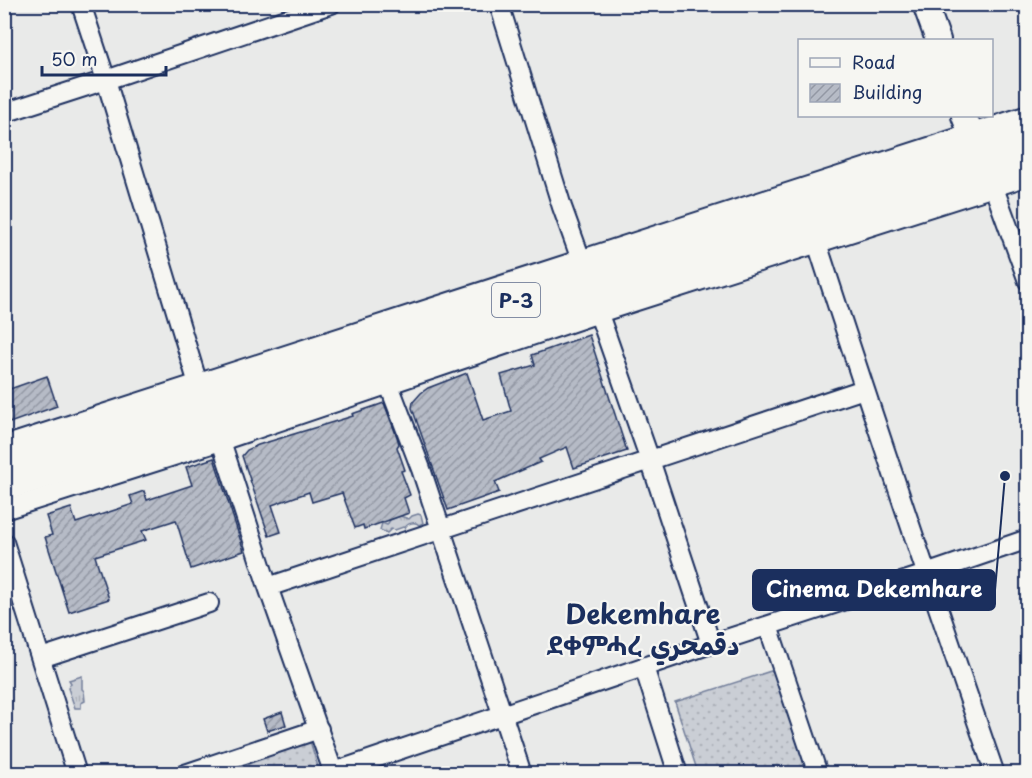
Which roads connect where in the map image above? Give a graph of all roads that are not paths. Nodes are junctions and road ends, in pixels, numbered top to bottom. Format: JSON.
{"nodes":[{"id":1,"x":81,"y":4,"type":"edge"},
{"id":2,"x":331,"y":4,"type":"edge"},
{"id":3,"x":499,"y":4,"type":"edge"},
{"id":4,"x":925,"y":4,"type":"edge"},
{"id":5,"x":938,"y":39,"type":"edge"},
{"id":6,"x":106,"y":80,"type":"junction"},
{"id":7,"x":4,"y":112,"type":"edge"},
{"id":8,"x":1028,"y":115,"type":"edge"},
{"id":9,"x":1028,"y":134,"type":"edge"},
{"id":10,"x":979,"y":152,"type":"edge"},
{"id":11,"x":1028,"y":159,"type":"edge"},
{"id":12,"x":1028,"y":176,"type":"edge"},
{"id":13,"x":809,"y":238,"type":"junction"},
{"id":14,"x":1028,"y":281,"type":"edge"},
{"id":15,"x":589,"y":286,"type":"junction"},
{"id":16,"x":329,"y":373,"type":"junction"},
{"id":17,"x":198,"y":384,"type":"junction"},
{"id":18,"x":389,"y":385,"type":"junction"},
{"id":19,"x":864,"y":389,"type":"junction"},
{"id":20,"x":221,"y":441,"type":"junction"},
{"id":21,"x":4,"y":446,"type":"edge"},
{"id":22,"x":650,"y":460,"type":"junction"},
{"id":23,"x":4,"y":467,"type":"edge"},
{"id":24,"x":4,"y":487,"type":"edge"},
{"id":25,"x":4,"y":510,"type":"edge"},
{"id":26,"x":441,"y":529,"type":"junction"},
{"id":27,"x":1028,"y":539,"type":"edge"},
{"id":28,"x":4,"y":542,"type":"edge"},
{"id":29,"x":926,"y":574,"type":"junction"},
{"id":30,"x":268,"y":587,"type":"junction"},
{"id":31,"x":209,"y":603,"type":"dead end"},
{"id":32,"x":768,"y":626,"type":"junction"},
{"id":33,"x":711,"y":644,"type":"junction"},
{"id":34,"x":41,"y":658,"type":"junction"},
{"id":35,"x":644,"y":667,"type":"junction"},
{"id":36,"x":502,"y":715,"type":"junction"},
{"id":37,"x":319,"y":729,"type":"junction"},
{"id":38,"x":334,"y":773,"type":"edge"},
{"id":39,"x":77,"y":774,"type":"edge"},
{"id":40,"x":185,"y":774,"type":"edge"},
{"id":41,"x":522,"y":774,"type":"edge"},
{"id":42,"x":678,"y":774,"type":"edge"},
{"id":43,"x":818,"y":774,"type":"edge"},
{"id":44,"x":995,"y":774,"type":"edge"}],
"edges":[{"from":1,"to":6,"type":"street"},
{"from":2,"to":6,"type":"street"},
{"from":3,"to":15,"type":"street"},
{"from":4,"to":5,"type":"main road"},
{"from":6,"to":7,"type":"street"},
{"from":6,"to":17,"type":"street"},
{"from":8,"to":10,"type":"street"},
{"from":9,"to":10,"type":"highway","number":"P-3"},
{"from":10,"to":11,"type":"highway","number":"P-3"},
{"from":10,"to":12,"type":"street"},
{"from":10,"to":13,"type":"highway","number":"P-3"},
{"from":10,"to":14,"type":"street"},
{"from":10,"to":15,"type":"highway","number":"P-3"},
{"from":13,"to":15,"type":"highway","number":"P-3"},
{"from":13,"to":19,"type":"street"},
{"from":15,"to":16,"type":"highway","number":"P-3"},
{"from":15,"to":16,"type":"street"},
{"from":15,"to":18,"type":"street"},
{"from":15,"to":22,"type":"street"},
{"from":16,"to":17,"type":"street"},
{"from":16,"to":18,"type":"street"},
{"from":16,"to":20,"type":"street"},
{"from":16,"to":23,"type":"highway","number":"P-3"},
{"from":16,"to":24,"type":"highway","number":"P-3"},
{"from":17,"to":21,"type":"street"},
{"from":18,"to":26,"type":"street"},
{"from":19,"to":22,"type":"street"},
{"from":19,"to":29,"type":"street"},
{"from":20,"to":25,"type":"street"},
{"from":20,"to":30,"type":"street"},
{"from":22,"to":26,"type":"street"},
{"from":22,"to":33,"type":"street"},
{"from":26,"to":30,"type":"street"},
{"from":26,"to":36,"type":"street"},
{"from":27,"to":29,"type":"street"},
{"from":28,"to":34,"type":"street"},
{"from":29,"to":32,"type":"street"},
{"from":29,"to":44,"type":"street"},
{"from":30,"to":37,"type":"street"},
{"from":31,"to":34,"type":"street"},
{"from":32,"to":33,"type":"street"},
{"from":32,"to":43,"type":"street"},
{"from":33,"to":35,"type":"street"},
{"from":34,"to":39,"type":"street"},
{"from":35,"to":36,"type":"street"},
{"from":35,"to":42,"type":"street"},
{"from":36,"to":38,"type":"street"},
{"from":36,"to":41,"type":"street"},
{"from":37,"to":38,"type":"street"},
{"from":37,"to":40,"type":"street"}]}
